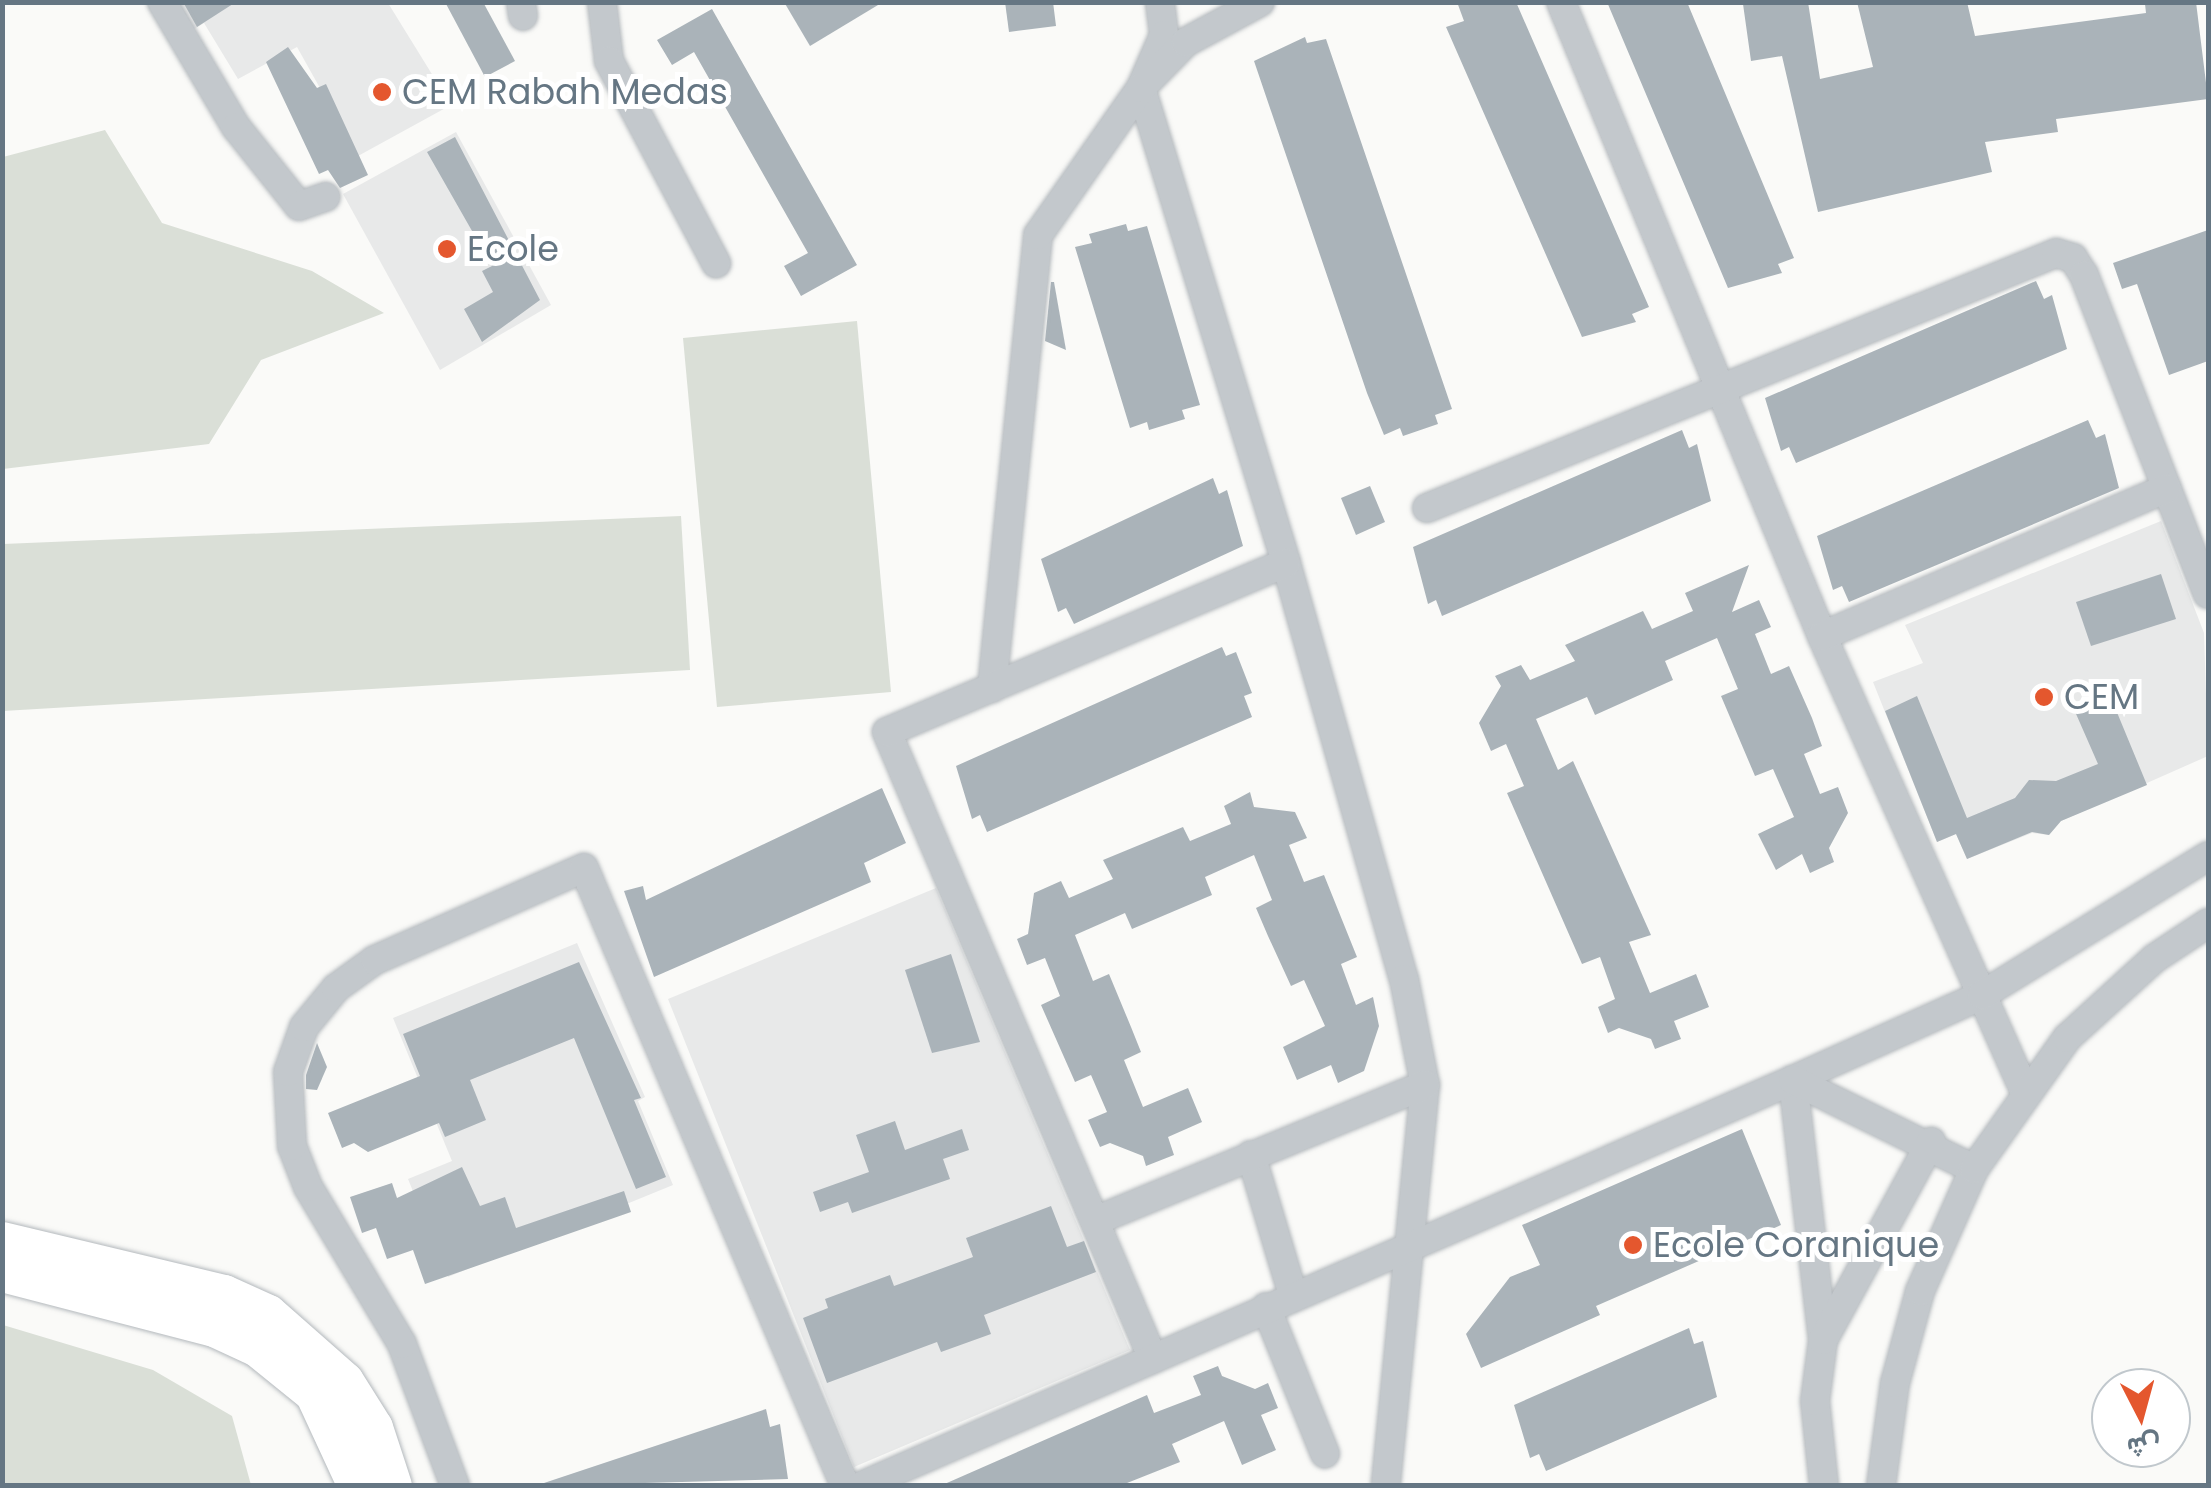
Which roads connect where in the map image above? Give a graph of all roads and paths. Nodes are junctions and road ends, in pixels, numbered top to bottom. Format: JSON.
{"nodes":[{"id":1,"x":162,"y":2,"type":"edge"},
{"id":2,"x":602,"y":2,"type":"edge"},
{"id":3,"x":1160,"y":2,"type":"edge"},
{"id":4,"x":1260,"y":2,"type":"edge"},
{"id":5,"x":1561,"y":2,"type":"edge"},
{"id":6,"x":1142,"y":88,"type":"junction"},
{"id":7,"x":324,"y":197,"type":"dead end"},
{"id":8,"x":716,"y":262,"type":"dead end"},
{"id":9,"x":1723,"y":387,"type":"junction"},
{"id":10,"x":2167,"y":488,"type":"junction"},
{"id":11,"x":1426,"y":508,"type":"dead end"},
{"id":12,"x":1286,"y":563,"type":"junction"},
{"id":13,"x":2208,"y":594,"type":"edge"},
{"id":14,"x":1822,"y":636,"type":"junction"},
{"id":15,"x":992,"y":688,"type":"junction"},
{"id":16,"x":2208,"y":856,"type":"edge"},
{"id":17,"x":2208,"y":922,"type":"edge"},
{"id":18,"x":1982,"y":995,"type":"junction"},
{"id":19,"x":1793,"y":1080,"type":"junction"},
{"id":20,"x":1425,"y":1085,"type":"junction"},
{"id":21,"x":2025,"y":1091,"type":"junction"},
{"id":22,"x":1932,"y":1142,"type":"junction"},
{"id":23,"x":1252,"y":1155,"type":"junction"},
{"id":24,"x":1974,"y":1169,"type":"junction"},
{"id":25,"x":1097,"y":1220,"type":"junction"},
{"id":26,"x":2,"y":1242,"type":"edge"},
{"id":27,"x":1405,"y":1244,"type":"junction"},
{"id":28,"x":2,"y":1272,"type":"edge"},
{"id":29,"x":1293,"y":1295,"type":"junction"},
{"id":30,"x":1266,"y":1307,"type":"junction"},
{"id":31,"x":1823,"y":1340,"type":"junction"},
{"id":32,"x":1153,"y":1358,"type":"junction"},
{"id":33,"x":1325,"y":1454,"type":"dead end"},
{"id":34,"x":358,"y":1486,"type":"edge"},
{"id":35,"x":392,"y":1486,"type":"edge"},
{"id":36,"x":455,"y":1486,"type":"edge"},
{"id":37,"x":845,"y":1486,"type":"edge"},
{"id":38,"x":861,"y":1486,"type":"edge"},
{"id":39,"x":1386,"y":1486,"type":"edge"},
{"id":40,"x":1824,"y":1486,"type":"edge"},
{"id":41,"x":1881,"y":1486,"type":"edge"}],
"edges":[{"from":1,"to":7,"type":"street"},
{"from":2,"to":8,"type":"street"},
{"from":3,"to":6,"type":"street"},
{"from":4,"to":6,"type":"street"},
{"from":5,"to":9,"type":"street"},
{"from":6,"to":12,"type":"street"},
{"from":6,"to":15,"type":"street"},
{"from":9,"to":10,"type":"street"},
{"from":9,"to":11,"type":"street"},
{"from":9,"to":14,"type":"street"},
{"from":10,"to":13,"type":"street"},
{"from":10,"to":14,"type":"street"},
{"from":12,"to":15,"type":"street"},
{"from":12,"to":20,"type":"street"},
{"from":14,"to":18,"type":"street"},
{"from":15,"to":25,"type":"street"},
{"from":16,"to":18,"type":"street"},
{"from":17,"to":21,"type":"street"},
{"from":18,"to":19,"type":"street"},
{"from":18,"to":21,"type":"street"},
{"from":19,"to":22,"type":"street"},
{"from":19,"to":27,"type":"street"},
{"from":19,"to":31,"type":"street"},
{"from":20,"to":23,"type":"street"},
{"from":20,"to":27,"type":"street"},
{"from":21,"to":24,"type":"street"},
{"from":22,"to":24,"type":"street"},
{"from":22,"to":31,"type":"street"},
{"from":23,"to":25,"type":"street"},
{"from":23,"to":29,"type":"street"},
{"from":24,"to":41,"type":"street"},
{"from":25,"to":32,"type":"street"},
{"from":26,"to":35,"type":"highway"},
{"from":27,"to":29,"type":"street"},
{"from":27,"to":39,"type":"street"},
{"from":28,"to":34,"type":"highway"},
{"from":29,"to":30,"type":"street"},
{"from":30,"to":32,"type":"street"},
{"from":30,"to":33,"type":"street"},
{"from":31,"to":40,"type":"street"},
{"from":32,"to":38,"type":"street"},
{"from":36,"to":37,"type":"street"}]}
